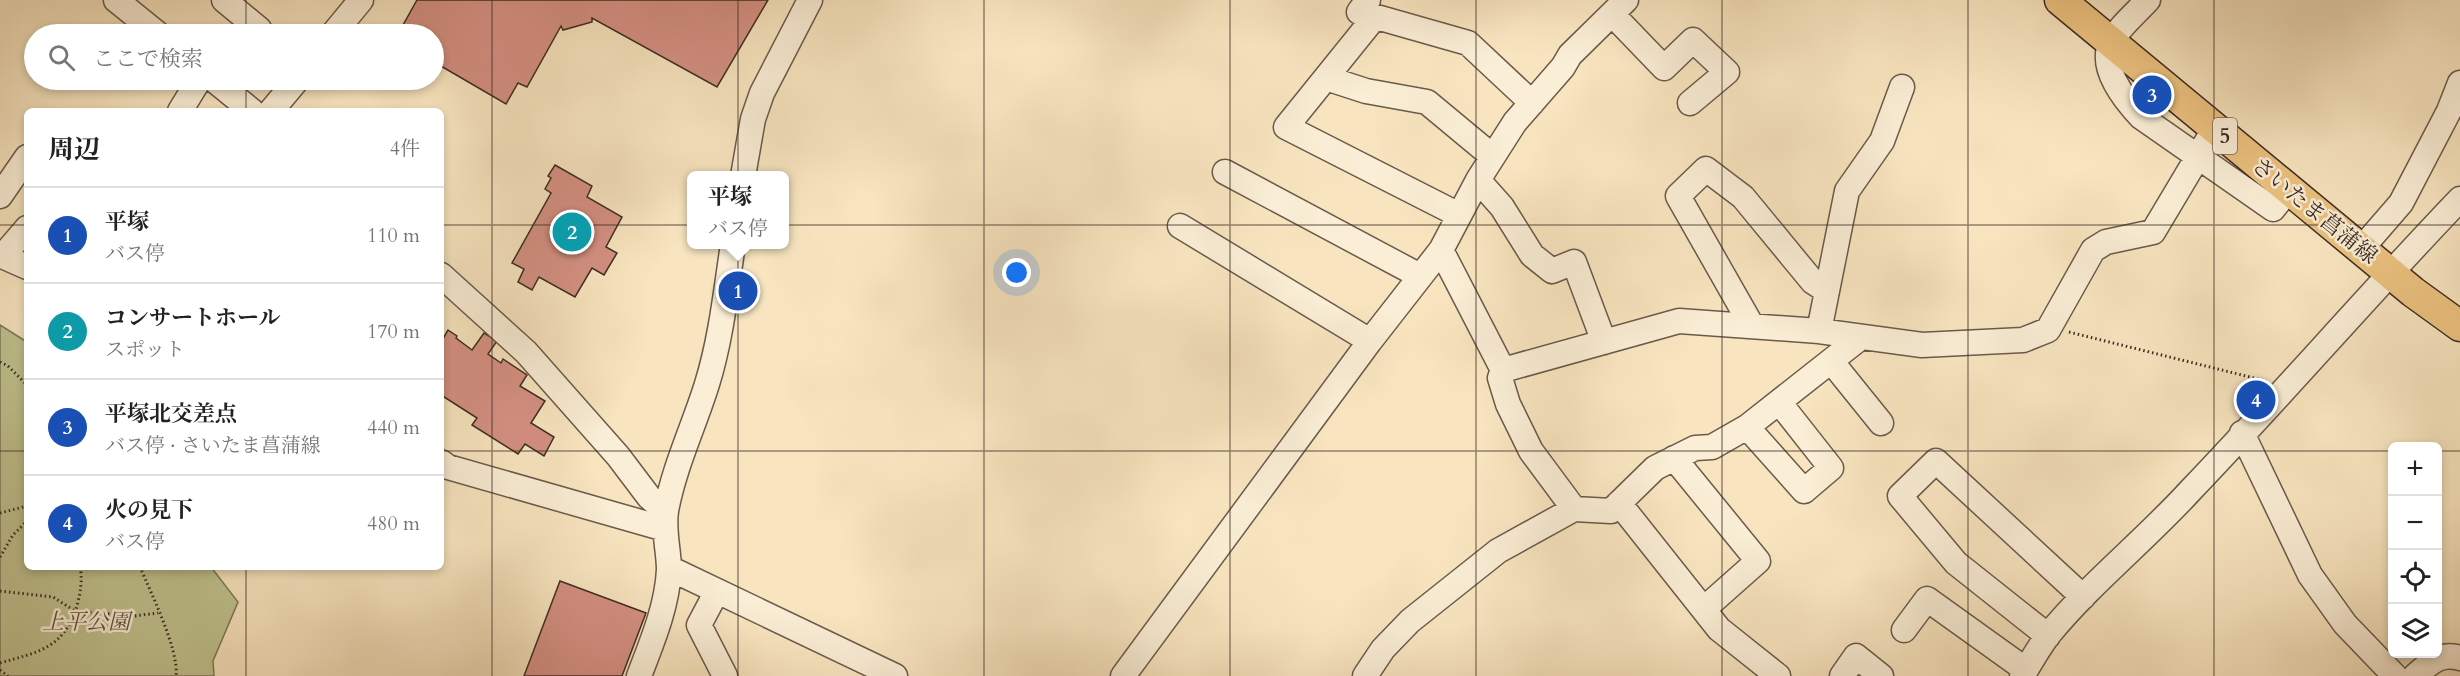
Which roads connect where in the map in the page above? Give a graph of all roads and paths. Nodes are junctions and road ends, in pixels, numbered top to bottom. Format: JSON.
{"nodes":[{"id":1,"x":116,"y":0,"type":"edge"},
{"id":2,"x":224,"y":0,"type":"edge"},
{"id":3,"x":361,"y":0,"type":"edge"},
{"id":4,"x":810,"y":0,"type":"edge"},
{"id":5,"x":2060,"y":0,"type":"edge"},
{"id":6,"x":2148,"y":0,"type":"edge"},
{"id":7,"x":1619,"y":7,"type":"edge"},
{"id":8,"x":1371,"y":9,"type":"edge"},
{"id":9,"x":146,"y":24,"type":"edge"},
{"id":10,"x":253,"y":24,"type":"edge"},
{"id":11,"x":341,"y":24,"type":"edge"},
{"id":12,"x":2111,"y":41,"type":"junction"},
{"id":13,"x":1326,"y":78,"type":"junction"},
{"id":14,"x":2460,"y":83,"type":"edge"},
{"id":15,"x":1902,"y":87,"type":"dead end"},
{"id":16,"x":201,"y":90,"type":"edge"},
{"id":17,"x":224,"y":90,"type":"edge"},
{"id":18,"x":289,"y":90,"type":"edge"},
{"id":19,"x":1532,"y":103,"type":"junction"},
{"id":20,"x":1690,"y":103,"type":"dead end"},
{"id":21,"x":183,"y":108,"type":"edge"},
{"id":22,"x":248,"y":108,"type":"edge"},
{"id":23,"x":274,"y":108,"type":"edge"},
{"id":24,"x":2215,"y":128,"type":"junction"},
{"id":25,"x":1492,"y":156,"type":"junction"},
{"id":26,"x":2197,"y":158,"type":"junction"},
{"id":27,"x":24,"y":161,"type":"edge"},
{"id":28,"x":744,"y":171,"type":"edge"},
{"id":29,"x":1225,"y":172,"type":"dead end"},
{"id":30,"x":1478,"y":180,"type":"junction"},
{"id":31,"x":2289,"y":189,"type":"junction"},
{"id":32,"x":0,"y":196,"type":"edge"},
{"id":33,"x":2460,"y":199,"type":"edge"},
{"id":34,"x":1458,"y":215,"type":"junction"},
{"id":35,"x":1180,"y":226,"type":"dead end"},
{"id":36,"x":24,"y":231,"type":"edge"},
{"id":37,"x":2362,"y":248,"type":"junction"},
{"id":38,"x":732,"y":249,"type":"edge"},
{"id":39,"x":1441,"y":250,"type":"junction"},
{"id":40,"x":2,"y":256,"type":"edge"},
{"id":41,"x":24,"y":266,"type":"edge"},
{"id":42,"x":2390,"y":272,"type":"junction"},
{"id":43,"x":1420,"y":276,"type":"junction"},
{"id":44,"x":444,"y":278,"type":"edge"},
{"id":45,"x":1827,"y":291,"type":"junction"},
{"id":46,"x":1752,"y":326,"type":"junction"},
{"id":47,"x":2460,"y":326,"type":"edge"},
{"id":48,"x":2050,"y":327,"type":"junction"},
{"id":49,"x":1819,"y":331,"type":"junction"},
{"id":50,"x":1860,"y":338,"type":"junction"},
{"id":51,"x":1371,"y":341,"type":"junction"},
{"id":52,"x":1604,"y":342,"type":"junction"},
{"id":53,"x":1831,"y":361,"type":"junction"},
{"id":54,"x":0,"y":362,"type":"edge"},
{"id":55,"x":1503,"y":370,"type":"junction"},
{"id":56,"x":24,"y":382,"type":"edge"},
{"id":57,"x":2285,"y":387,"type":"junction"},
{"id":58,"x":1779,"y":402,"type":"junction"},
{"id":59,"x":1881,"y":423,"type":"dead end"},
{"id":60,"x":1747,"y":428,"type":"junction"},
{"id":61,"x":2242,"y":433,"type":"junction"},
{"id":62,"x":1674,"y":458,"type":"junction"},
{"id":63,"x":444,"y":464,"type":"edge"},
{"id":64,"x":1619,"y":503,"type":"junction"},
{"id":65,"x":24,"y":507,"type":"edge"},
{"id":66,"x":1574,"y":509,"type":"junction"},
{"id":67,"x":0,"y":513,"type":"edge"},
{"id":68,"x":666,"y":521,"type":"junction"},
{"id":69,"x":24,"y":524,"type":"edge"},
{"id":70,"x":0,"y":557,"type":"edge"},
{"id":71,"x":669,"y":568,"type":"junction"},
{"id":72,"x":80,"y":570,"type":"edge"},
{"id":73,"x":141,"y":570,"type":"edge"},
{"id":74,"x":0,"y":591,"type":"edge"},
{"id":75,"x":717,"y":591,"type":"junction"},
{"id":76,"x":2083,"y":597,"type":"junction"},
{"id":77,"x":1705,"y":608,"type":"junction"},
{"id":78,"x":75,"y":611,"type":"junction"},
{"id":79,"x":158,"y":613,"type":"junction"},
{"id":80,"x":1904,"y":630,"type":"dead end"},
{"id":81,"x":2048,"y":636,"type":"junction"},
{"id":82,"x":2456,"y":661,"type":"edge"},
{"id":83,"x":0,"y":663,"type":"edge"},
{"id":84,"x":0,"y":670,"type":"edge"},
{"id":85,"x":717,"y":671,"type":"edge"},
{"id":86,"x":2024,"y":673,"type":"edge"},
{"id":87,"x":8,"y":676,"type":"edge"},
{"id":88,"x":176,"y":676,"type":"edge"},
{"id":89,"x":639,"y":676,"type":"edge"},
{"id":90,"x":895,"y":676,"type":"edge"},
{"id":91,"x":1123,"y":676,"type":"edge"},
{"id":92,"x":1365,"y":676,"type":"edge"},
{"id":93,"x":1778,"y":676,"type":"edge"},
{"id":94,"x":1842,"y":676,"type":"edge"},
{"id":95,"x":1881,"y":676,"type":"edge"},
{"id":96,"x":2396,"y":676,"type":"edge"},
{"id":97,"x":2415,"y":676,"type":"edge"}],
"edges":[{"from":1,"to":9,"type":"street"},
{"from":2,"to":10,"type":"street"},
{"from":3,"to":11,"type":"street"},
{"from":4,"to":28,"type":"street"},
{"from":5,"to":12,"type":"main road","name":"さいたま菖蒲線","number":"5"},
{"from":6,"to":12,"type":"street"},
{"from":7,"to":19,"type":"street"},
{"from":7,"to":20,"type":"street"},
{"from":8,"to":13,"type":"street"},
{"from":8,"to":19,"type":"street"},
{"from":12,"to":24,"type":"main road","name":"さいたま菖蒲線","number":"5"},
{"from":12,"to":26,"type":"street"},
{"from":13,"to":25,"type":"street"},
{"from":13,"to":34,"type":"street"},
{"from":14,"to":37,"type":"street"},
{"from":15,"to":45,"type":"street"},
{"from":16,"to":21,"type":"street"},
{"from":17,"to":22,"type":"street"},
{"from":18,"to":23,"type":"street"},
{"from":19,"to":25,"type":"street"},
{"from":24,"to":26,"type":"street"},
{"from":24,"to":31,"type":"main road","name":"さいたま菖蒲線","number":"5"},
{"from":25,"to":30,"type":"street"},
{"from":26,"to":31,"type":"street"},
{"from":26,"to":48,"type":"street"},
{"from":27,"to":32,"type":"street"},
{"from":29,"to":43,"type":"street"},
{"from":30,"to":34,"type":"street"},
{"from":30,"to":52,"type":"street"},
{"from":31,"to":37,"type":"main road","name":"さいたま菖蒲線","number":"5"},
{"from":33,"to":42,"type":"street"},
{"from":34,"to":39,"type":"street"},
{"from":35,"to":51,"type":"street"},
{"from":36,"to":40,"type":"street"},
{"from":37,"to":42,"type":"main road","name":"さいたま菖蒲線","number":"5"},
{"from":38,"to":68,"type":"street"},
{"from":39,"to":43,"type":"street"},
{"from":39,"to":55,"type":"street"},
{"from":40,"to":41,"type":"street"},
{"from":42,"to":47,"type":"main road","name":"さいたま菖蒲線","number":"5"},
{"from":42,"to":57,"type":"street"},
{"from":43,"to":51,"type":"street"},
{"from":44,"to":68,"type":"street"},
{"from":45,"to":46,"type":"street"},
{"from":45,"to":49,"type":"street"},
{"from":46,"to":49,"type":"street"},
{"from":46,"to":52,"type":"street"},
{"from":48,"to":50,"type":"street"},
{"from":48,"to":57,"type":"path"},
{"from":49,"to":50,"type":"street"},
{"from":50,"to":53,"type":"street"},
{"from":51,"to":91,"type":"street"},
{"from":52,"to":55,"type":"street"},
{"from":53,"to":58,"type":"street"},
{"from":53,"to":59,"type":"street"},
{"from":54,"to":56,"type":"path"},
{"from":55,"to":66,"type":"street"},
{"from":57,"to":61,"type":"street"},
{"from":58,"to":60,"type":"street"},
{"from":58,"to":60,"type":"street"},
{"from":60,"to":62,"type":"street"},
{"from":61,"to":76,"type":"street"},
{"from":61,"to":96,"type":"street"},
{"from":62,"to":64,"type":"street"},
{"from":62,"to":77,"type":"street"},
{"from":63,"to":68,"type":"street"},
{"from":64,"to":66,"type":"street"},
{"from":64,"to":77,"type":"street"},
{"from":65,"to":67,"type":"path"},
{"from":66,"to":92,"type":"street"},
{"from":68,"to":71,"type":"street"},
{"from":69,"to":70,"type":"path"},
{"from":71,"to":75,"type":"street"},
{"from":71,"to":89,"type":"street"},
{"from":72,"to":78,"type":"path"},
{"from":73,"to":79,"type":"path"},
{"from":74,"to":78,"type":"path"},
{"from":75,"to":85,"type":"street"},
{"from":75,"to":90,"type":"street"},
{"from":76,"to":81,"type":"street"},
{"from":76,"to":81,"type":"street"},
{"from":77,"to":93,"type":"street"},
{"from":78,"to":79,"type":"path"},
{"from":78,"to":83,"type":"path"},
{"from":79,"to":88,"type":"path"},
{"from":80,"to":86,"type":"street"},
{"from":81,"to":86,"type":"street"},
{"from":82,"to":97,"type":"street"},
{"from":84,"to":87,"type":"path"},
{"from":94,"to":95,"type":"street"}]}
